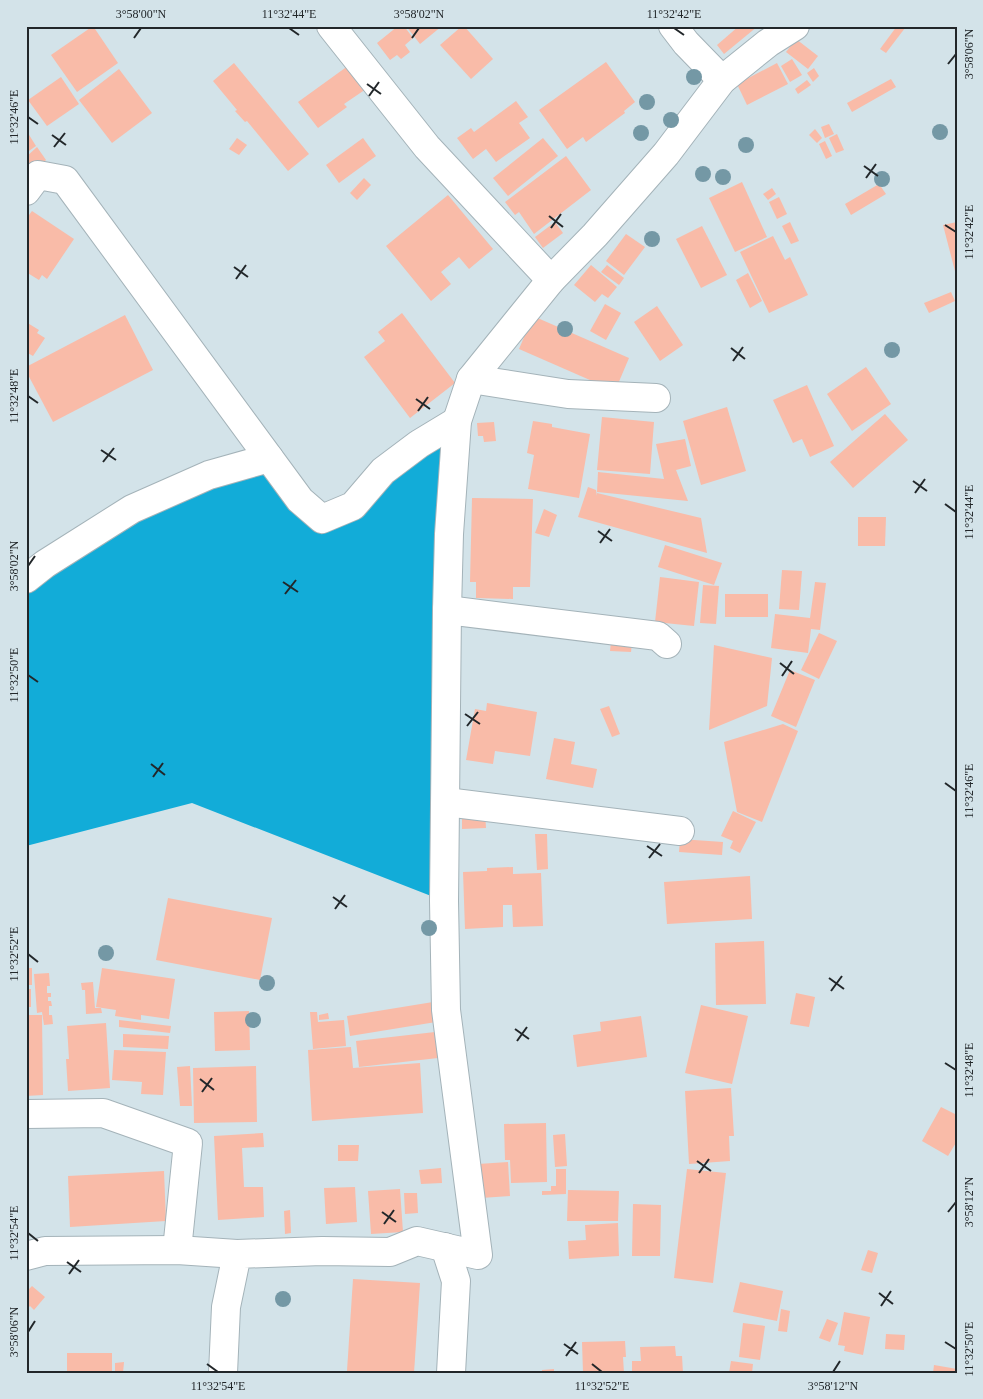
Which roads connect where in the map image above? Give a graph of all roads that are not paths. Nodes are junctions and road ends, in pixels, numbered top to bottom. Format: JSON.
{"nodes":[{"id":1,"x":331,"y":26,"type":"edge"},
{"id":2,"x":673,"y":26,"type":"edge"},
{"id":3,"x":795,"y":26,"type":"edge"},
{"id":4,"x":722,"y":80,"type":"junction"},
{"id":5,"x":26,"y":191,"type":"edge"},
{"id":6,"x":551,"y":280,"type":"junction"},
{"id":7,"x":471,"y":379,"type":"junction"},
{"id":8,"x":656,"y":398,"type":"dead end"},
{"id":9,"x":457,"y":421,"type":"junction"},
{"id":10,"x":269,"y":458,"type":"junction"},
{"id":11,"x":26,"y":579,"type":"edge"},
{"id":12,"x":448,"y":610,"type":"junction"},
{"id":13,"x":667,"y":644,"type":"dead end"},
{"id":14,"x":446,"y":802,"type":"junction"},
{"id":15,"x":680,"y":831,"type":"dead end"},
{"id":16,"x":26,"y":1114,"type":"edge"},
{"id":17,"x":445,"y":1247,"type":"junction"},
{"id":18,"x":177,"y":1250,"type":"junction"},
{"id":19,"x":236,"y":1254,"type":"junction"},
{"id":20,"x":26,"y":1256,"type":"edge"},
{"id":21,"x":222,"y":1373,"type":"edge"},
{"id":22,"x":451,"y":1373,"type":"edge"}],
"edges":[{"from":1,"to":6,"type":"street"},
{"from":2,"to":4,"type":"street"},
{"from":3,"to":4,"type":"street"},
{"from":4,"to":6,"type":"street"},
{"from":5,"to":10,"type":"street"},
{"from":6,"to":7,"type":"street"},
{"from":7,"to":8,"type":"street"},
{"from":7,"to":9,"type":"street"},
{"from":9,"to":10,"type":"street"},
{"from":9,"to":12,"type":"street"},
{"from":10,"to":11,"type":"street"},
{"from":12,"to":13,"type":"street"},
{"from":12,"to":14,"type":"street"},
{"from":14,"to":15,"type":"street"},
{"from":14,"to":17,"type":"street"},
{"from":16,"to":18,"type":"street"},
{"from":17,"to":19,"type":"street"},
{"from":17,"to":22,"type":"street"},
{"from":18,"to":19,"type":"street"},
{"from":18,"to":20,"type":"street"},
{"from":19,"to":21,"type":"street"}]}
